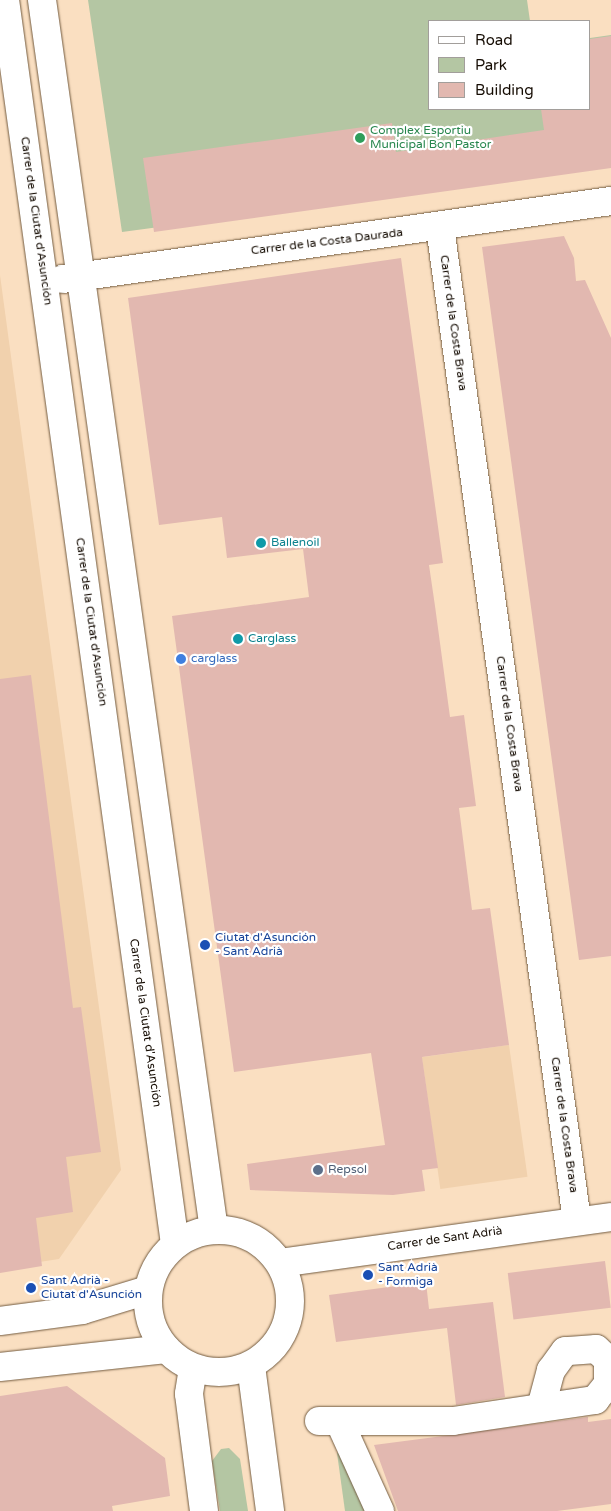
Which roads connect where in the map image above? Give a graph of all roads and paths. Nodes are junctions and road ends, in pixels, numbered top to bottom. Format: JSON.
{"nodes":[{"id":1,"x":5,"y":0,"type":"edge"},
{"id":2,"x":42,"y":0,"type":"edge"},
{"id":3,"x":611,"y":201,"type":"edge"},
{"id":4,"x":440,"y":227,"type":"junction"},
{"id":5,"x":81,"y":277,"type":"junction"},
{"id":6,"x":44,"y":284,"type":"junction"},
{"id":7,"x":611,"y":1217,"type":"edge"},
{"id":8,"x":577,"y":1221,"type":"junction"},
{"id":9,"x":214,"y":1230,"type":"junction"},
{"id":10,"x":175,"y":1244,"type":"junction"},
{"id":11,"x":280,"y":1263,"type":"junction"},
{"id":12,"x":148,"y":1290,"type":"junction"},
{"id":13,"x":0,"y":1321,"type":"edge"},
{"id":14,"x":166,"y":1350,"type":"junction"},
{"id":15,"x":251,"y":1366,"type":"junction"},
{"id":16,"x":0,"y":1367,"type":"edge"},
{"id":17,"x":193,"y":1368,"type":"junction"},
{"id":18,"x":541,"y":1408,"type":"dead end"},
{"id":19,"x":204,"y":1511,"type":"edge"},
{"id":20,"x":270,"y":1511,"type":"edge"},
{"id":21,"x":380,"y":1511,"type":"edge"}],
"edges":[{"from":1,"to":6,"type":"street","name":"Carrer de la Ciutat d'Asunción"},
{"from":2,"to":5,"type":"street"},
{"from":3,"to":4,"type":"street","name":"Carrer de la Costa Daurada"},
{"from":4,"to":5,"type":"street","name":"Carrer de la Costa Daurada"},
{"from":4,"to":8,"type":"street","name":"Carrer de la Costa Brava"},
{"from":5,"to":6,"type":"street","name":"Carrer de la Costa Daurada"},
{"from":5,"to":9,"type":"street"},
{"from":6,"to":10,"type":"street","name":"Carrer de la Ciutat d'Asunción"},
{"from":7,"to":8,"type":"street","name":"Carrer de Sant Adrià"},
{"from":8,"to":11,"type":"street","name":"Carrer de Sant Adrià"},
{"from":9,"to":10,"type":"street"},
{"from":9,"to":11,"type":"street"},
{"from":10,"to":12,"type":"street"},
{"from":11,"to":15,"type":"street"},
{"from":12,"to":13,"type":"street"},
{"from":12,"to":14,"type":"street"},
{"from":14,"to":16,"type":"street"},
{"from":14,"to":17,"type":"street"},
{"from":15,"to":17,"type":"street"},
{"from":15,"to":20,"type":"street"},
{"from":17,"to":19,"type":"street"},
{"from":18,"to":21,"type":"street"}]}
